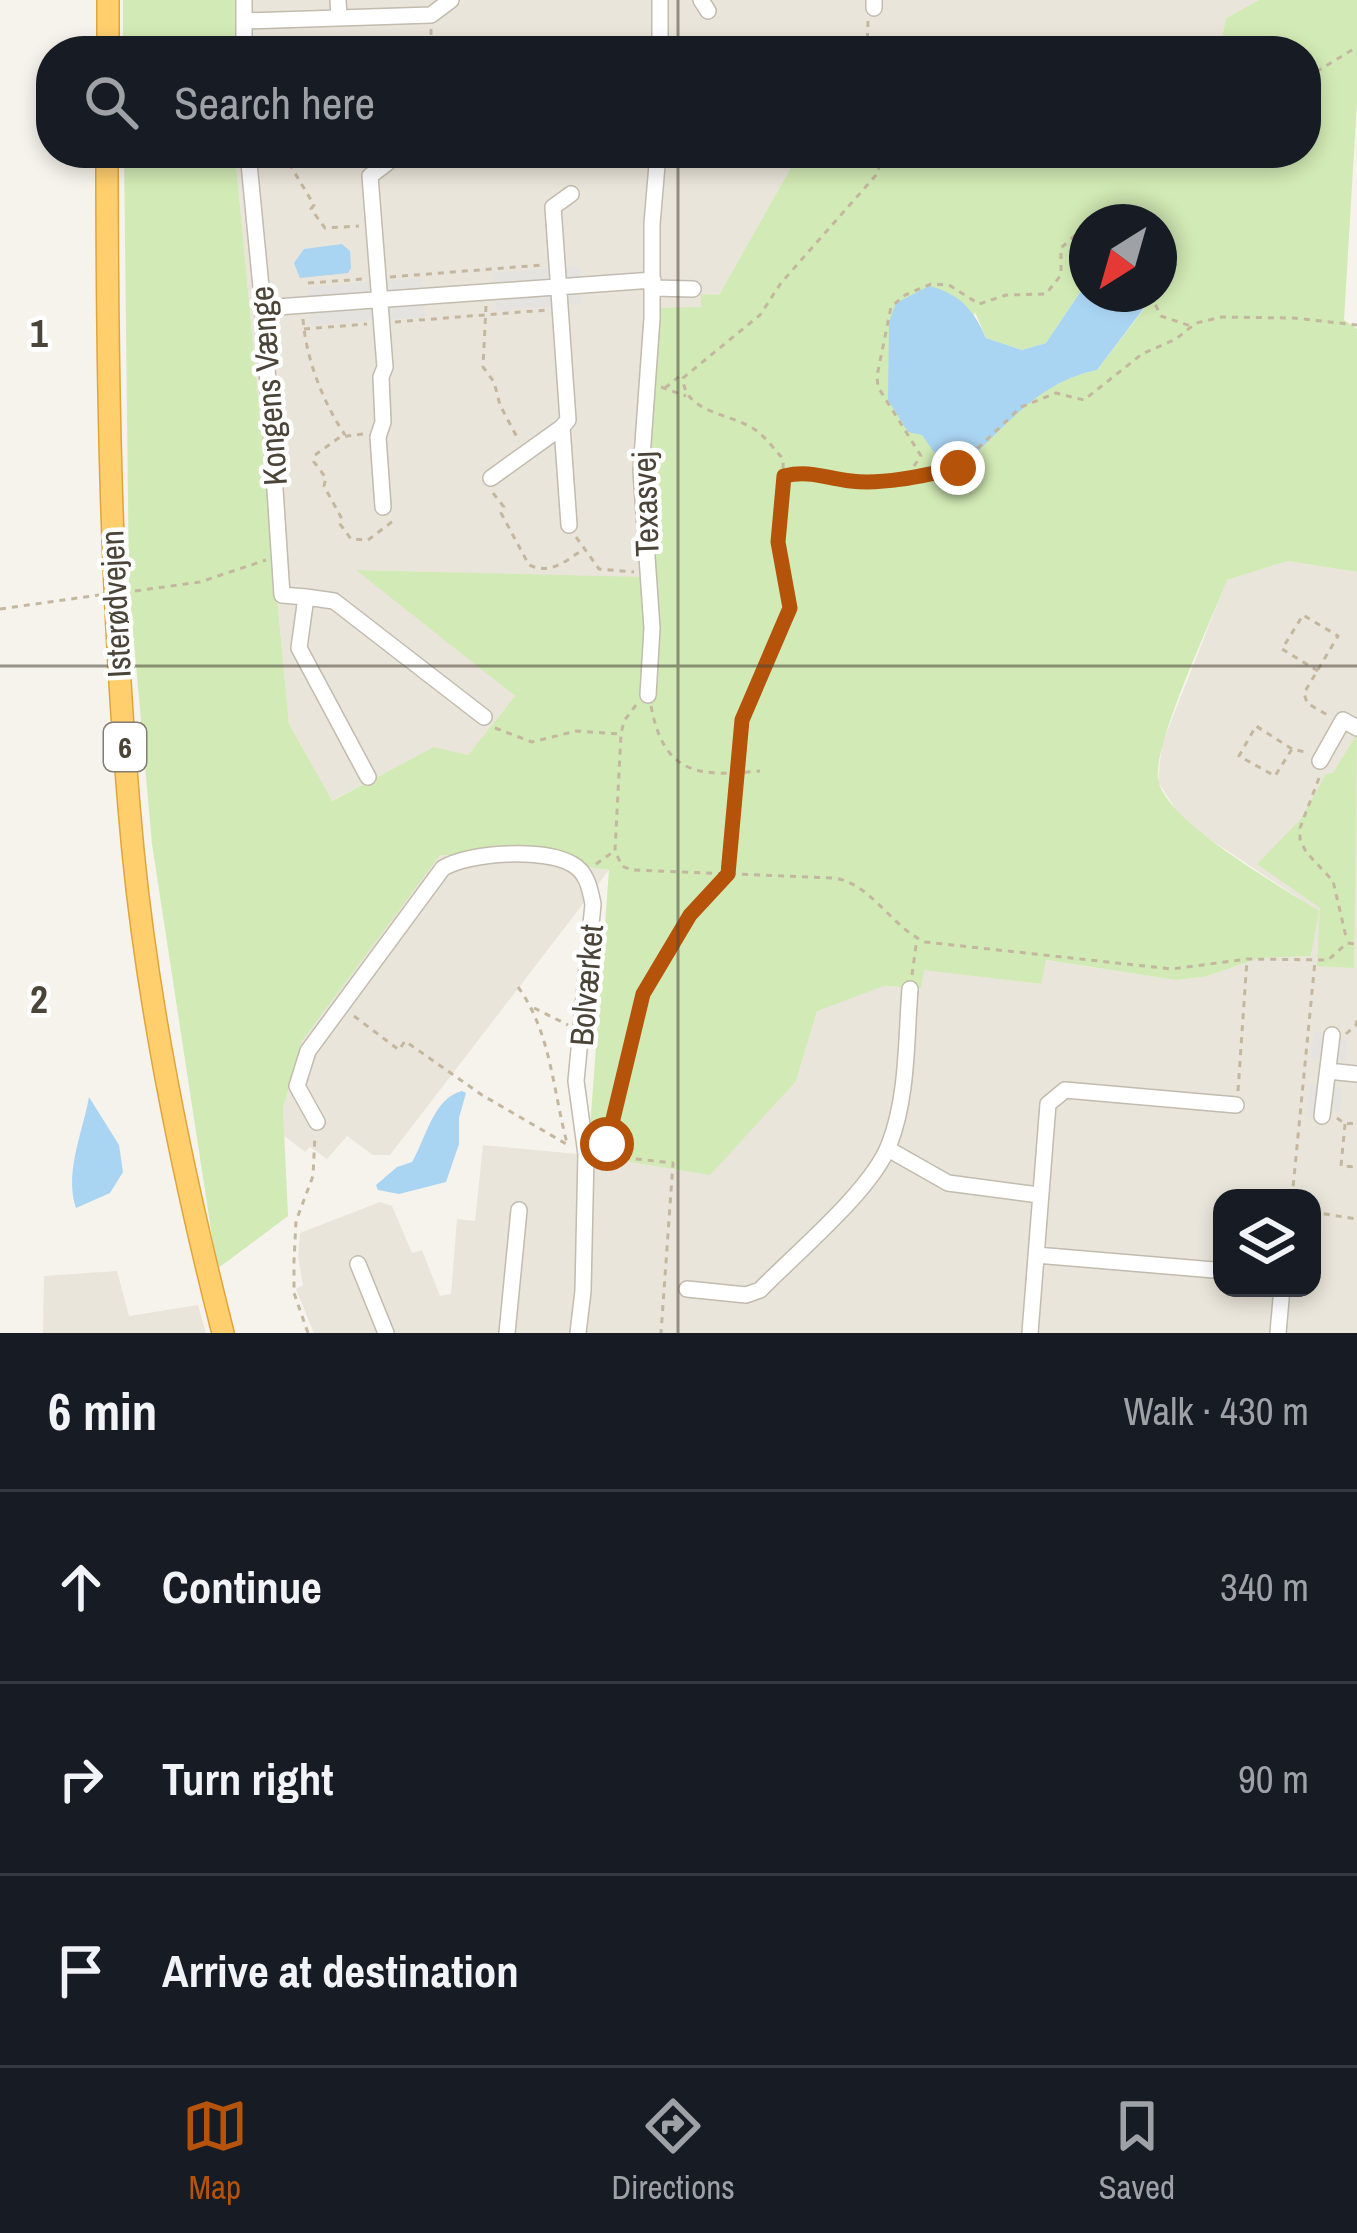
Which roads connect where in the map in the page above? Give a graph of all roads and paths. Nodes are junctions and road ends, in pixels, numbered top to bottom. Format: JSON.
{"nodes":[{"id":1,"x":108,"y":0,"type":"edge"},
{"id":2,"x":244,"y":0,"type":"edge"},
{"id":3,"x":338,"y":0,"type":"edge"},
{"id":4,"x":452,"y":0,"type":"edge"},
{"id":5,"x":661,"y":0,"type":"edge"},
{"id":6,"x":874,"y":4,"type":"edge"},
{"id":7,"x":430,"y":15,"type":"junction"},
{"id":8,"x":339,"y":18,"type":"junction"},
{"id":9,"x":244,"y":21,"type":"junction"},
{"id":10,"x":108,"y":36,"type":"edge"},
{"id":11,"x":244,"y":36,"type":"edge"},
{"id":12,"x":431,"y":36,"type":"edge"},
{"id":13,"x":660,"y":36,"type":"edge"},
{"id":14,"x":868,"y":36,"type":"edge"},
{"id":15,"x":1357,"y":46,"type":"edge"},
{"id":16,"x":1321,"y":69,"type":"edge"},
{"id":17,"x":107,"y":168,"type":"edge"},
{"id":18,"x":249,"y":168,"type":"edge"},
{"id":19,"x":294,"y":168,"type":"edge"},
{"id":20,"x":380,"y":168,"type":"edge"},
{"id":21,"x":657,"y":168,"type":"edge"},
{"id":22,"x":878,"y":168,"type":"edge"},
{"id":23,"x":571,"y":194,"type":"dead end"},
{"id":24,"x":374,"y":225,"type":"junction"},
{"id":25,"x":1069,"y":241,"type":"edge"},
{"id":26,"x":557,"y":264,"type":"junction"},
{"id":27,"x":378,"y":278,"type":"junction"},
{"id":28,"x":308,"y":284,"type":"dead end"},
{"id":29,"x":653,"y":284,"type":"junction"},
{"id":30,"x":559,"y":287,"type":"junction"},
{"id":31,"x":693,"y":289,"type":"dead end"},
{"id":32,"x":487,"y":292,"type":"junction"},
{"id":33,"x":379,"y":300,"type":"junction"},
{"id":34,"x":302,"y":305,"type":"junction"},
{"id":35,"x":263,"y":308,"type":"junction"},
{"id":36,"x":560,"y":309,"type":"junction"},
{"id":37,"x":1159,"y":312,"type":"edge"},
{"id":38,"x":486,"y":315,"type":"junction"},
{"id":39,"x":381,"y":323,"type":"junction"},
{"id":40,"x":1357,"y":325,"type":"edge"},
{"id":41,"x":1193,"y":326,"type":"junction"},
{"id":42,"x":304,"y":329,"type":"junction"},
{"id":43,"x":688,"y":370,"type":"junction"},
{"id":44,"x":647,"y":387,"type":"junction"},
{"id":45,"x":665,"y":388,"type":"junction"},
{"id":46,"x":687,"y":396,"type":"junction"},
{"id":47,"x":562,"y":427,"type":"junction"},
{"id":48,"x":346,"y":436,"type":"junction"},
{"id":49,"x":378,"y":437,"type":"junction"},
{"id":50,"x":528,"y":452,"type":"junction"},
{"id":51,"x":784,"y":476,"type":"junction"},
{"id":52,"x":907,"y":476,"type":"junction"},
{"id":53,"x":491,"y":478,"type":"joint"},
{"id":54,"x":388,"y":514,"type":"joint"},
{"id":55,"x":568,"y":525,"type":"joint"},
{"id":56,"x":585,"y":548,"type":"junction"},
{"id":57,"x":280,"y":556,"type":"junction"},
{"id":58,"x":647,"y":574,"type":"junction"},
{"id":59,"x":135,"y":591,"type":"dead end"},
{"id":60,"x":100,"y":595,"type":"dead end"},
{"id":61,"x":306,"y":598,"type":"junction"},
{"id":62,"x":0,"y":609,"type":"edge"},
{"id":63,"x":1318,"y":671,"type":"junction"},
{"id":64,"x":648,"y":695,"type":"junction"},
{"id":65,"x":484,"y":717,"type":"joint"},
{"id":66,"x":1349,"y":725,"type":"edge"},
{"id":67,"x":621,"y":734,"type":"junction"},
{"id":68,"x":1292,"y":749,"type":"junction"},
{"id":69,"x":1320,"y":761,"type":"junction"},
{"id":70,"x":760,"y":771,"type":"dead end"},
{"id":71,"x":739,"y":773,"type":"junction"},
{"id":72,"x":368,"y":777,"type":"dead end"},
{"id":73,"x":615,"y":851,"type":"junction"},
{"id":74,"x":583,"y":873,"type":"junction"},
{"id":75,"x":728,"y":874,"type":"junction"},
{"id":76,"x":917,"y":938,"type":"junction"},
{"id":77,"x":1347,"y":944,"type":"junction"},
{"id":78,"x":1357,"y":944,"type":"edge"},
{"id":79,"x":1247,"y":959,"type":"junction"},
{"id":80,"x":1316,"y":959,"type":"junction"},
{"id":81,"x":518,"y":987,"type":"dead end"},
{"id":82,"x":910,"y":988,"type":"joint"},
{"id":83,"x":341,"y":1006,"type":"junction"},
{"id":84,"x":532,"y":1006,"type":"junction"},
{"id":85,"x":1357,"y":1019,"type":"edge"},
{"id":86,"x":582,"y":1025,"type":"junction"},
{"id":87,"x":1332,"y":1035,"type":"joint"},
{"id":88,"x":1328,"y":1070,"type":"junction"},
{"id":89,"x":1357,"y":1074,"type":"edge"},
{"id":90,"x":1237,"y":1105,"type":"joint"},
{"id":91,"x":1322,"y":1116,"type":"joint"},
{"id":92,"x":317,"y":1122,"type":"joint"},
{"id":93,"x":1357,"y":1123,"type":"edge"},
{"id":94,"x":1345,"y":1124,"type":"junction"},
{"id":95,"x":888,"y":1149,"type":"junction"},
{"id":96,"x":1357,"y":1167,"type":"edge"},
{"id":97,"x":1293,"y":1189,"type":"edge"},
{"id":98,"x":1039,"y":1195,"type":"junction"},
{"id":99,"x":519,"y":1210,"type":"dead end"},
{"id":100,"x":1321,"y":1213,"type":"edge"},
{"id":101,"x":1357,"y":1219,"type":"edge"},
{"id":102,"x":1036,"y":1255,"type":"junction"},
{"id":103,"x":358,"y":1264,"type":"dead end"},
{"id":104,"x":1213,"y":1270,"type":"edge"},
{"id":105,"x":687,"y":1289,"type":"dead end"},
{"id":106,"x":1281,"y":1297,"type":"edge"},
{"id":107,"x":223,"y":1333,"type":"edge"},
{"id":108,"x":308,"y":1333,"type":"edge"},
{"id":109,"x":386,"y":1333,"type":"edge"},
{"id":110,"x":507,"y":1333,"type":"edge"},
{"id":111,"x":578,"y":1333,"type":"edge"},
{"id":112,"x":661,"y":1333,"type":"edge"},
{"id":113,"x":1030,"y":1333,"type":"edge"},
{"id":114,"x":1278,"y":1333,"type":"edge"}],
"edges":[{"from":1,"to":10,"type":"highway"},
{"from":2,"to":9,"type":"street"},
{"from":3,"to":8,"type":"street"},
{"from":4,"to":7,"type":"street"},
{"from":5,"to":13,"type":"street"},
{"from":6,"to":14,"type":"path"},
{"from":7,"to":8,"type":"street"},
{"from":7,"to":12,"type":"path"},
{"from":8,"to":9,"type":"street"},
{"from":9,"to":11,"type":"street"},
{"from":15,"to":16,"type":"path"},
{"from":17,"to":107,"type":"highway","name":"Isterødvejen","number":"6"},
{"from":18,"to":35,"type":"street","name":"Kongens Vænge"},
{"from":19,"to":24,"type":"path"},
{"from":20,"to":24,"type":"street"},
{"from":21,"to":29,"type":"street","name":"Texasvej"},
{"from":22,"to":43,"type":"path"},
{"from":23,"to":26,"type":"street"},
{"from":24,"to":27,"type":"street"},
{"from":25,"to":52,"type":"path"},
{"from":26,"to":27,"type":"path"},
{"from":26,"to":30,"type":"street"},
{"from":27,"to":28,"type":"path"},
{"from":27,"to":33,"type":"street"},
{"from":29,"to":30,"type":"street"},
{"from":29,"to":31,"type":"street"},
{"from":29,"to":44,"type":"street","name":"Texasvej"},
{"from":30,"to":32,"type":"street"},
{"from":30,"to":36,"type":"street"},
{"from":32,"to":33,"type":"street"},
{"from":32,"to":38,"type":"path"},
{"from":33,"to":34,"type":"street"},
{"from":33,"to":39,"type":"street"},
{"from":34,"to":35,"type":"street"},
{"from":34,"to":42,"type":"path"},
{"from":35,"to":57,"type":"street","name":"Kongens Vænge"},
{"from":36,"to":38,"type":"path"},
{"from":36,"to":47,"type":"street"},
{"from":37,"to":41,"type":"path"},
{"from":38,"to":39,"type":"path"},
{"from":38,"to":50,"type":"path"},
{"from":39,"to":42,"type":"path"},
{"from":39,"to":49,"type":"street"},
{"from":40,"to":41,"type":"path"},
{"from":41,"to":52,"type":"path"},
{"from":42,"to":48,"type":"path"},
{"from":43,"to":45,"type":"path"},
{"from":43,"to":46,"type":"path"},
{"from":44,"to":45,"type":"path"},
{"from":44,"to":58,"type":"street","name":"Texasvej"},
{"from":45,"to":46,"type":"path"},
{"from":46,"to":51,"type":"path"},
{"from":47,"to":50,"type":"street"},
{"from":47,"to":55,"type":"street"},
{"from":48,"to":49,"type":"path"},
{"from":48,"to":54,"type":"path"},
{"from":49,"to":54,"type":"street"},
{"from":50,"to":53,"type":"street"},
{"from":51,"to":52,"type":"path"},
{"from":51,"to":71,"type":"path"},
{"from":53,"to":56,"type":"path"},
{"from":55,"to":56,"type":"path"},
{"from":56,"to":58,"type":"path"},
{"from":57,"to":59,"type":"path"},
{"from":57,"to":61,"type":"street","name":"Kongens Vænge"},
{"from":58,"to":64,"type":"street","name":"Texasvej"},
{"from":60,"to":62,"type":"path"},
{"from":61,"to":65,"type":"street","name":"Kongens Vænge"},
{"from":61,"to":72,"type":"street"},
{"from":63,"to":63,"type":"path"},
{"from":63,"to":66,"type":"path"},
{"from":64,"to":67,"type":"path"},
{"from":64,"to":71,"type":"path"},
{"from":65,"to":67,"type":"path"},
{"from":66,"to":69,"type":"street"},
{"from":67,"to":73,"type":"path"},
{"from":68,"to":68,"type":"path"},
{"from":68,"to":69,"type":"path"},
{"from":69,"to":77,"type":"path"},
{"from":70,"to":71,"type":"path"},
{"from":71,"to":75,"type":"path"},
{"from":73,"to":74,"type":"path"},
{"from":73,"to":75,"type":"path"},
{"from":74,"to":83,"type":"street"},
{"from":74,"to":86,"type":"street","name":"Bolværket"},
{"from":75,"to":76,"type":"path"},
{"from":75,"to":112,"type":"path"},
{"from":76,"to":79,"type":"path"},
{"from":76,"to":82,"type":"path"},
{"from":77,"to":78,"type":"path"},
{"from":77,"to":80,"type":"path"},
{"from":79,"to":80,"type":"path"},
{"from":79,"to":90,"type":"path"},
{"from":80,"to":97,"type":"path"},
{"from":81,"to":84,"type":"path"},
{"from":82,"to":95,"type":"street"},
{"from":83,"to":84,"type":"path"},
{"from":83,"to":92,"type":"street"},
{"from":84,"to":86,"type":"path"},
{"from":85,"to":87,"type":"path"},
{"from":86,"to":111,"type":"street","name":"Bolværket"},
{"from":87,"to":88,"type":"street"},
{"from":88,"to":89,"type":"street"},
{"from":88,"to":91,"type":"street"},
{"from":90,"to":98,"type":"street"},
{"from":91,"to":94,"type":"path"},
{"from":92,"to":108,"type":"path"},
{"from":93,"to":94,"type":"path"},
{"from":94,"to":96,"type":"path"},
{"from":95,"to":98,"type":"street"},
{"from":95,"to":105,"type":"street"},
{"from":98,"to":102,"type":"street"},
{"from":99,"to":110,"type":"street"},
{"from":100,"to":101,"type":"path"},
{"from":102,"to":104,"type":"street"},
{"from":102,"to":113,"type":"street"},
{"from":103,"to":109,"type":"street"},
{"from":106,"to":114,"type":"street"}]}
